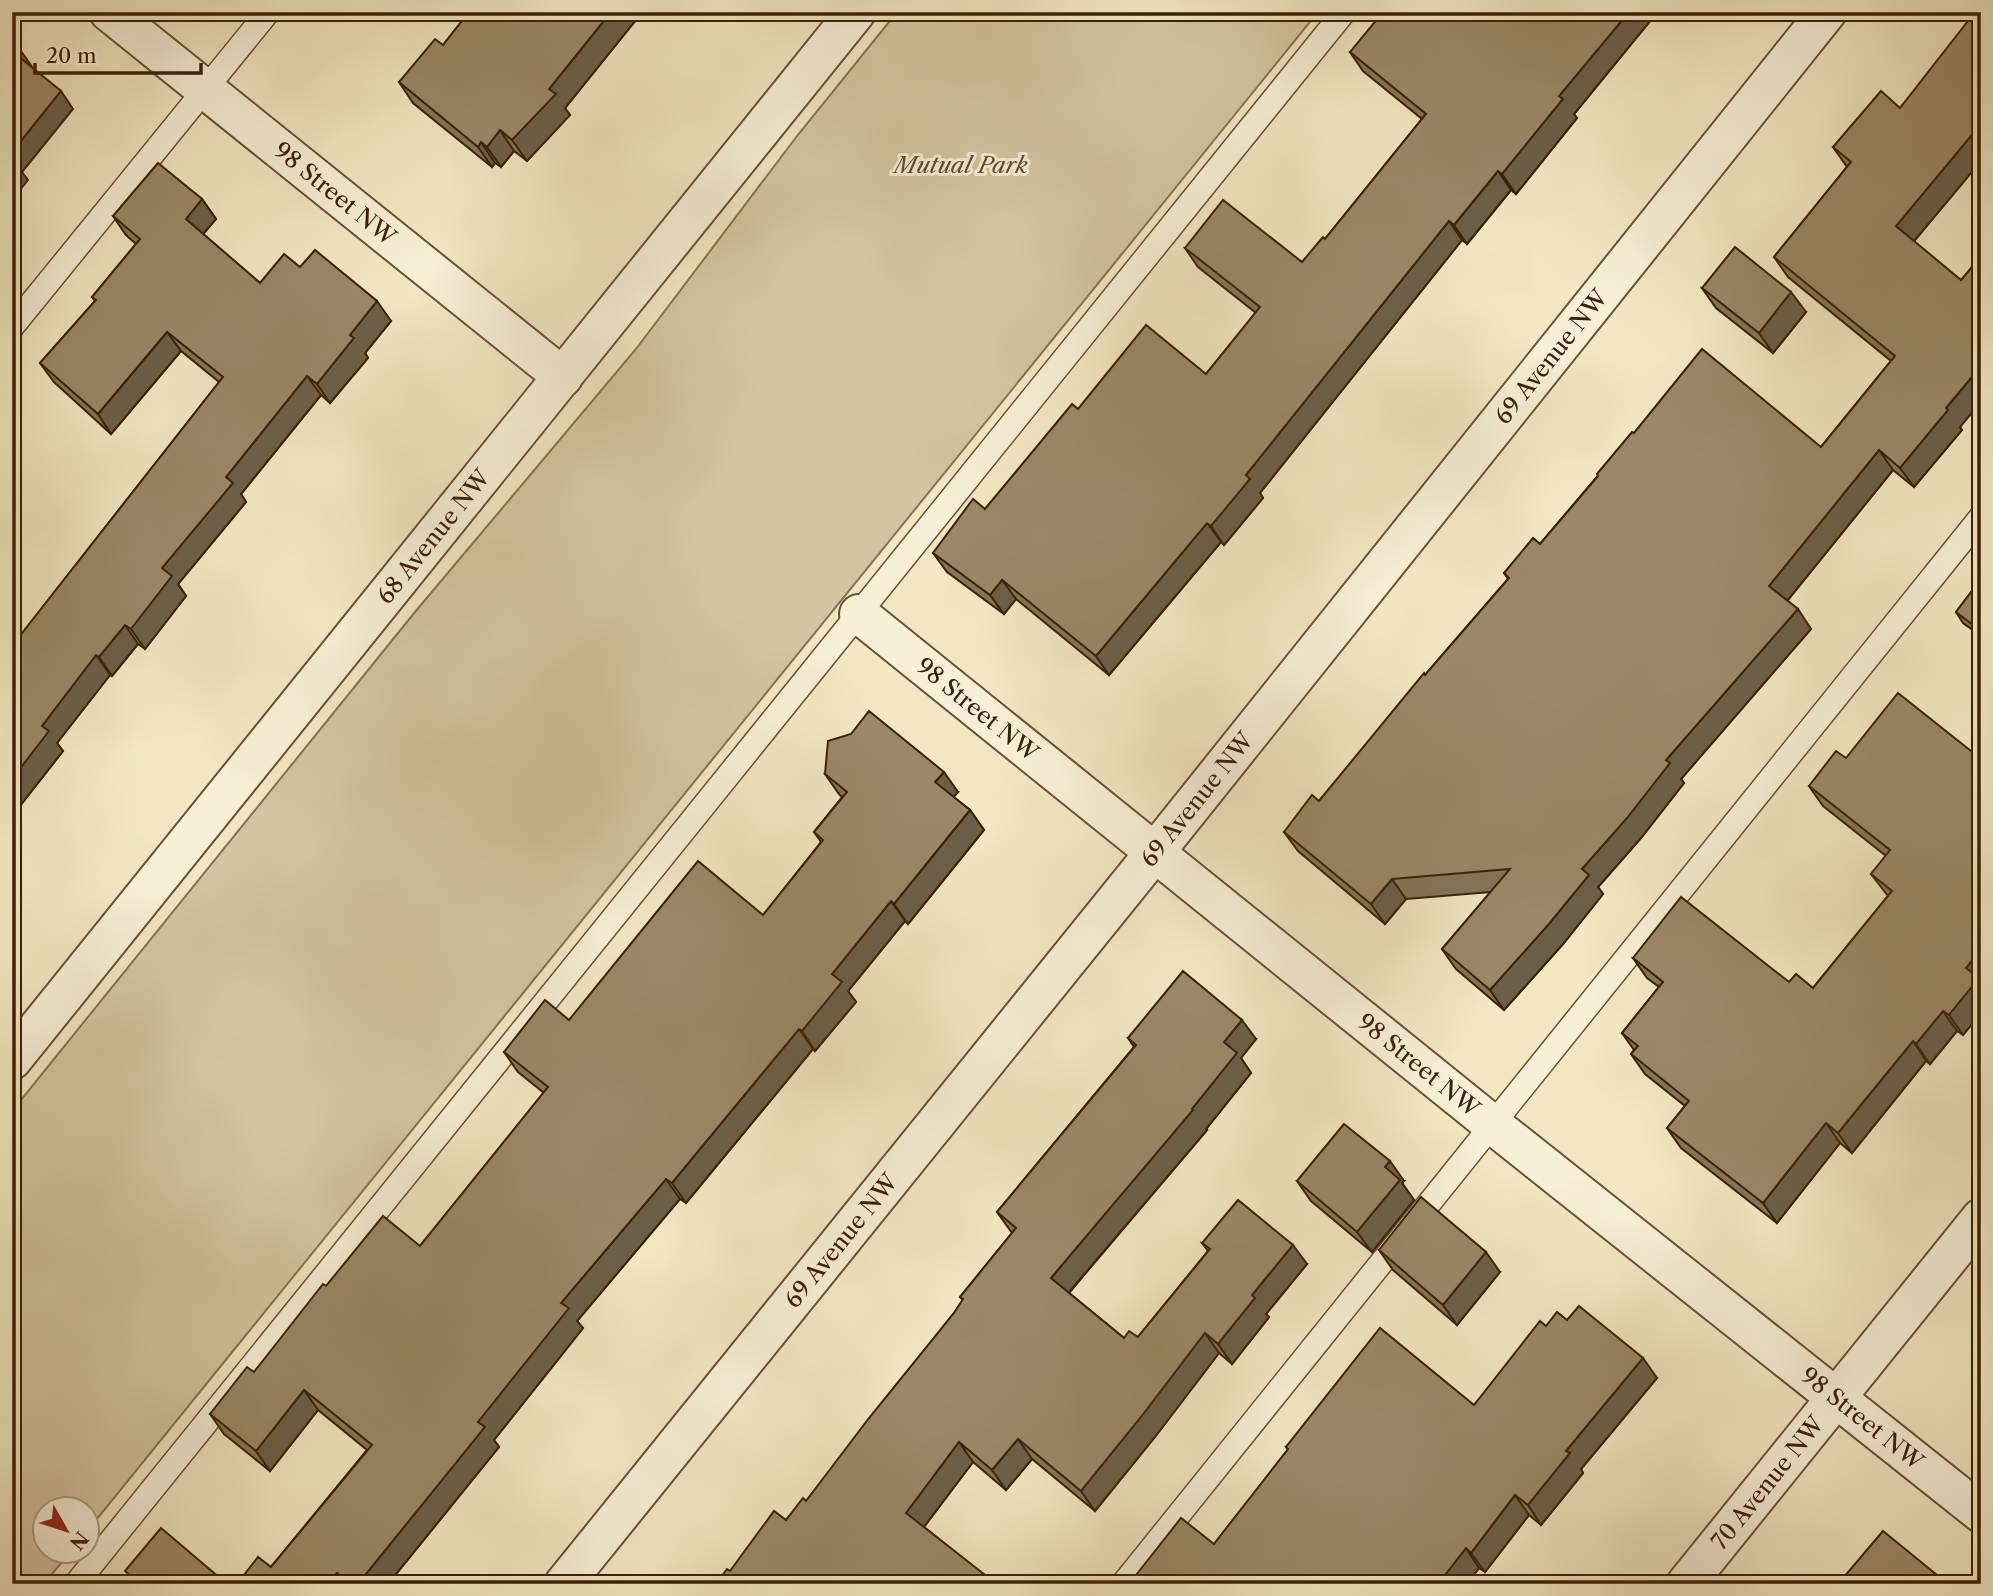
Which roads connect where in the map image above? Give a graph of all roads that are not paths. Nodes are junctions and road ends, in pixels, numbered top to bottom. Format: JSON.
{"nodes":[{"id":1,"x":109,"y":12,"type":"edge"},
{"id":2,"x":268,"y":12,"type":"edge"},
{"id":3,"x":856,"y":12,"type":"edge"},
{"id":4,"x":1345,"y":12,"type":"edge"},
{"id":5,"x":1826,"y":12,"type":"edge"},
{"id":6,"x":205,"y":90,"type":"junction"},
{"id":7,"x":12,"y":327,"type":"edge"},
{"id":8,"x":563,"y":377,"type":"junction"},
{"id":9,"x":1981,"y":517,"type":"edge"},
{"id":10,"x":859,"y":614,"type":"junction"},
{"id":11,"x":1155,"y":852,"type":"junction"},
{"id":12,"x":12,"y":1060,"type":"edge"},
{"id":13,"x":1493,"y":1125,"type":"junction"},
{"id":14,"x":1981,"y":1218,"type":"edge"},
{"id":15,"x":1836,"y":1397,"type":"junction"},
{"id":16,"x":1981,"y":1513,"type":"edge"},
{"id":17,"x":76,"y":1584,"type":"edge"},
{"id":18,"x":564,"y":1584,"type":"edge"},
{"id":19,"x":1123,"y":1584,"type":"edge"},
{"id":20,"x":1686,"y":1584,"type":"edge"}],
"edges":[{"from":1,"to":6,"type":"street","name":"98 Street NW"},
{"from":2,"to":6,"type":"lane"},
{"from":3,"to":8,"type":"street","name":"68 Avenue NW"},
{"from":4,"to":10,"type":"lane"},
{"from":5,"to":11,"type":"street","name":"69 Avenue NW"},
{"from":6,"to":7,"type":"lane"},
{"from":6,"to":8,"type":"street","name":"98 Street NW"},
{"from":8,"to":12,"type":"street","name":"68 Avenue NW"},
{"from":9,"to":13,"type":"lane"},
{"from":10,"to":11,"type":"street","name":"98 Street NW"},
{"from":10,"to":17,"type":"lane"},
{"from":11,"to":13,"type":"street","name":"98 Street NW"},
{"from":11,"to":18,"type":"street","name":"69 Avenue NW"},
{"from":13,"to":15,"type":"street","name":"98 Street NW"},
{"from":13,"to":19,"type":"lane"},
{"from":14,"to":15,"type":"street","name":"70 Avenue NW"},
{"from":15,"to":16,"type":"street","name":"98 Street NW"},
{"from":15,"to":20,"type":"street","name":"70 Avenue NW"}]}
